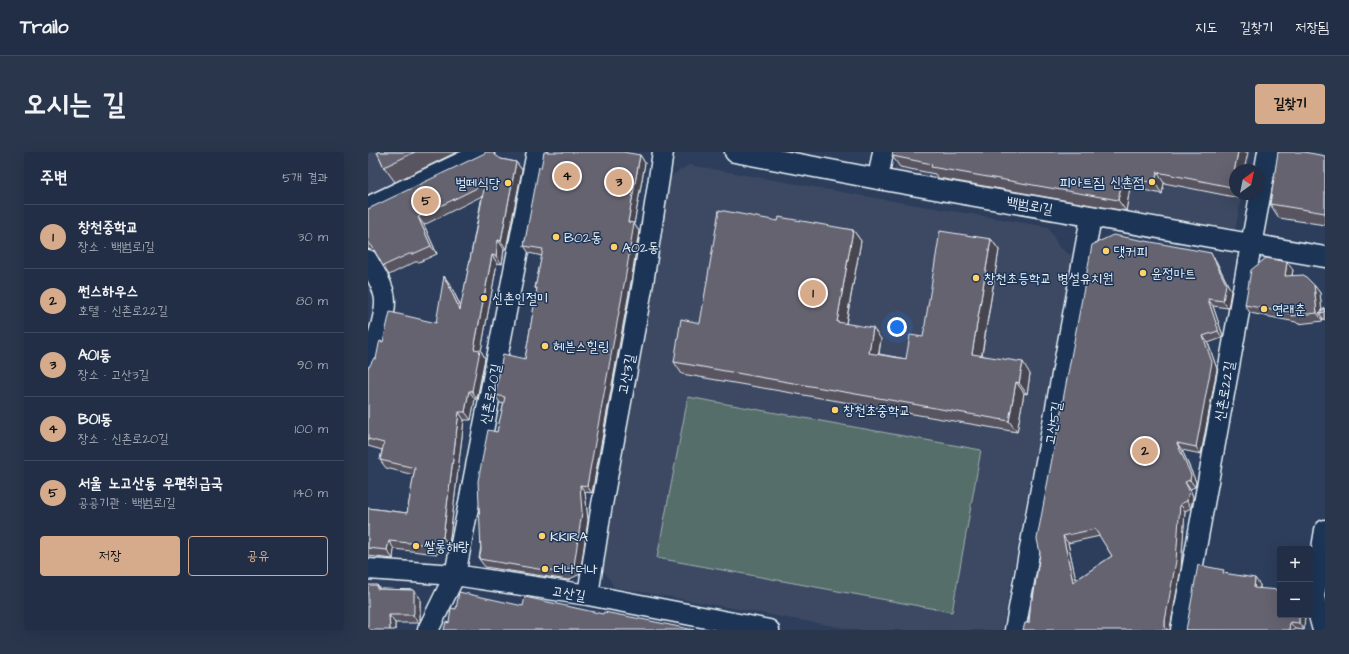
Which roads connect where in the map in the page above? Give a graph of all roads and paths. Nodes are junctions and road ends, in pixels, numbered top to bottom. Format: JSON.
{"nodes":[{"id":1,"x":484,"y":152,"type":"edge"},
{"id":2,"x":536,"y":152,"type":"edge"},
{"id":3,"x":663,"y":152,"type":"edge"},
{"id":4,"x":735,"y":152,"type":"edge"},
{"id":5,"x":883,"y":152,"type":"edge"},
{"id":6,"x":1268,"y":152,"type":"edge"},
{"id":7,"x":878,"y":179,"type":"junction"},
{"id":8,"x":368,"y":207,"type":"edge"},
{"id":9,"x":1090,"y":216,"type":"junction"},
{"id":10,"x":1251,"y":243,"type":"junction"},
{"id":11,"x":1325,"y":256,"type":"edge"},
{"id":12,"x":368,"y":260,"type":"edge"},
{"id":13,"x":368,"y":366,"type":"edge"},
{"id":14,"x":1325,"y":530,"type":"edge"},
{"id":15,"x":368,"y":569,"type":"edge"},
{"id":16,"x":454,"y":575,"type":"junction"},
{"id":17,"x":588,"y":595,"type":"junction"},
{"id":18,"x":1319,"y":598,"type":"edge"},
{"id":19,"x":428,"y":630,"type":"edge"},
{"id":20,"x":769,"y":630,"type":"edge"},
{"id":21,"x":1015,"y":630,"type":"edge"},
{"id":22,"x":1181,"y":630,"type":"edge"},
{"id":23,"x":1324,"y":630,"type":"edge"}],
"edges":[{"from":1,"to":8,"type":"street"},
{"from":2,"to":16,"type":"street","name":"신촌로20길"},
{"from":3,"to":17,"type":"street","name":"고산3길"},
{"from":4,"to":7,"type":"street","name":"백범로1길"},
{"from":5,"to":7,"type":"street"},
{"from":6,"to":10,"type":"street","name":"신촌로22길"},
{"from":7,"to":9,"type":"street","name":"백범로1길"},
{"from":9,"to":10,"type":"street","name":"백범로1길"},
{"from":9,"to":21,"type":"street","name":"고산5길"},
{"from":10,"to":11,"type":"street","name":"백범로1길"},
{"from":10,"to":22,"type":"street","name":"신촌로22길"},
{"from":12,"to":13,"type":"street"},
{"from":14,"to":18,"type":"street"},
{"from":15,"to":16,"type":"street","name":"고산길"},
{"from":16,"to":17,"type":"street","name":"고산길"},
{"from":16,"to":19,"type":"street","name":"신촌로20길"},
{"from":17,"to":20,"type":"street","name":"고산길"},
{"from":18,"to":23,"type":"street"}]}
